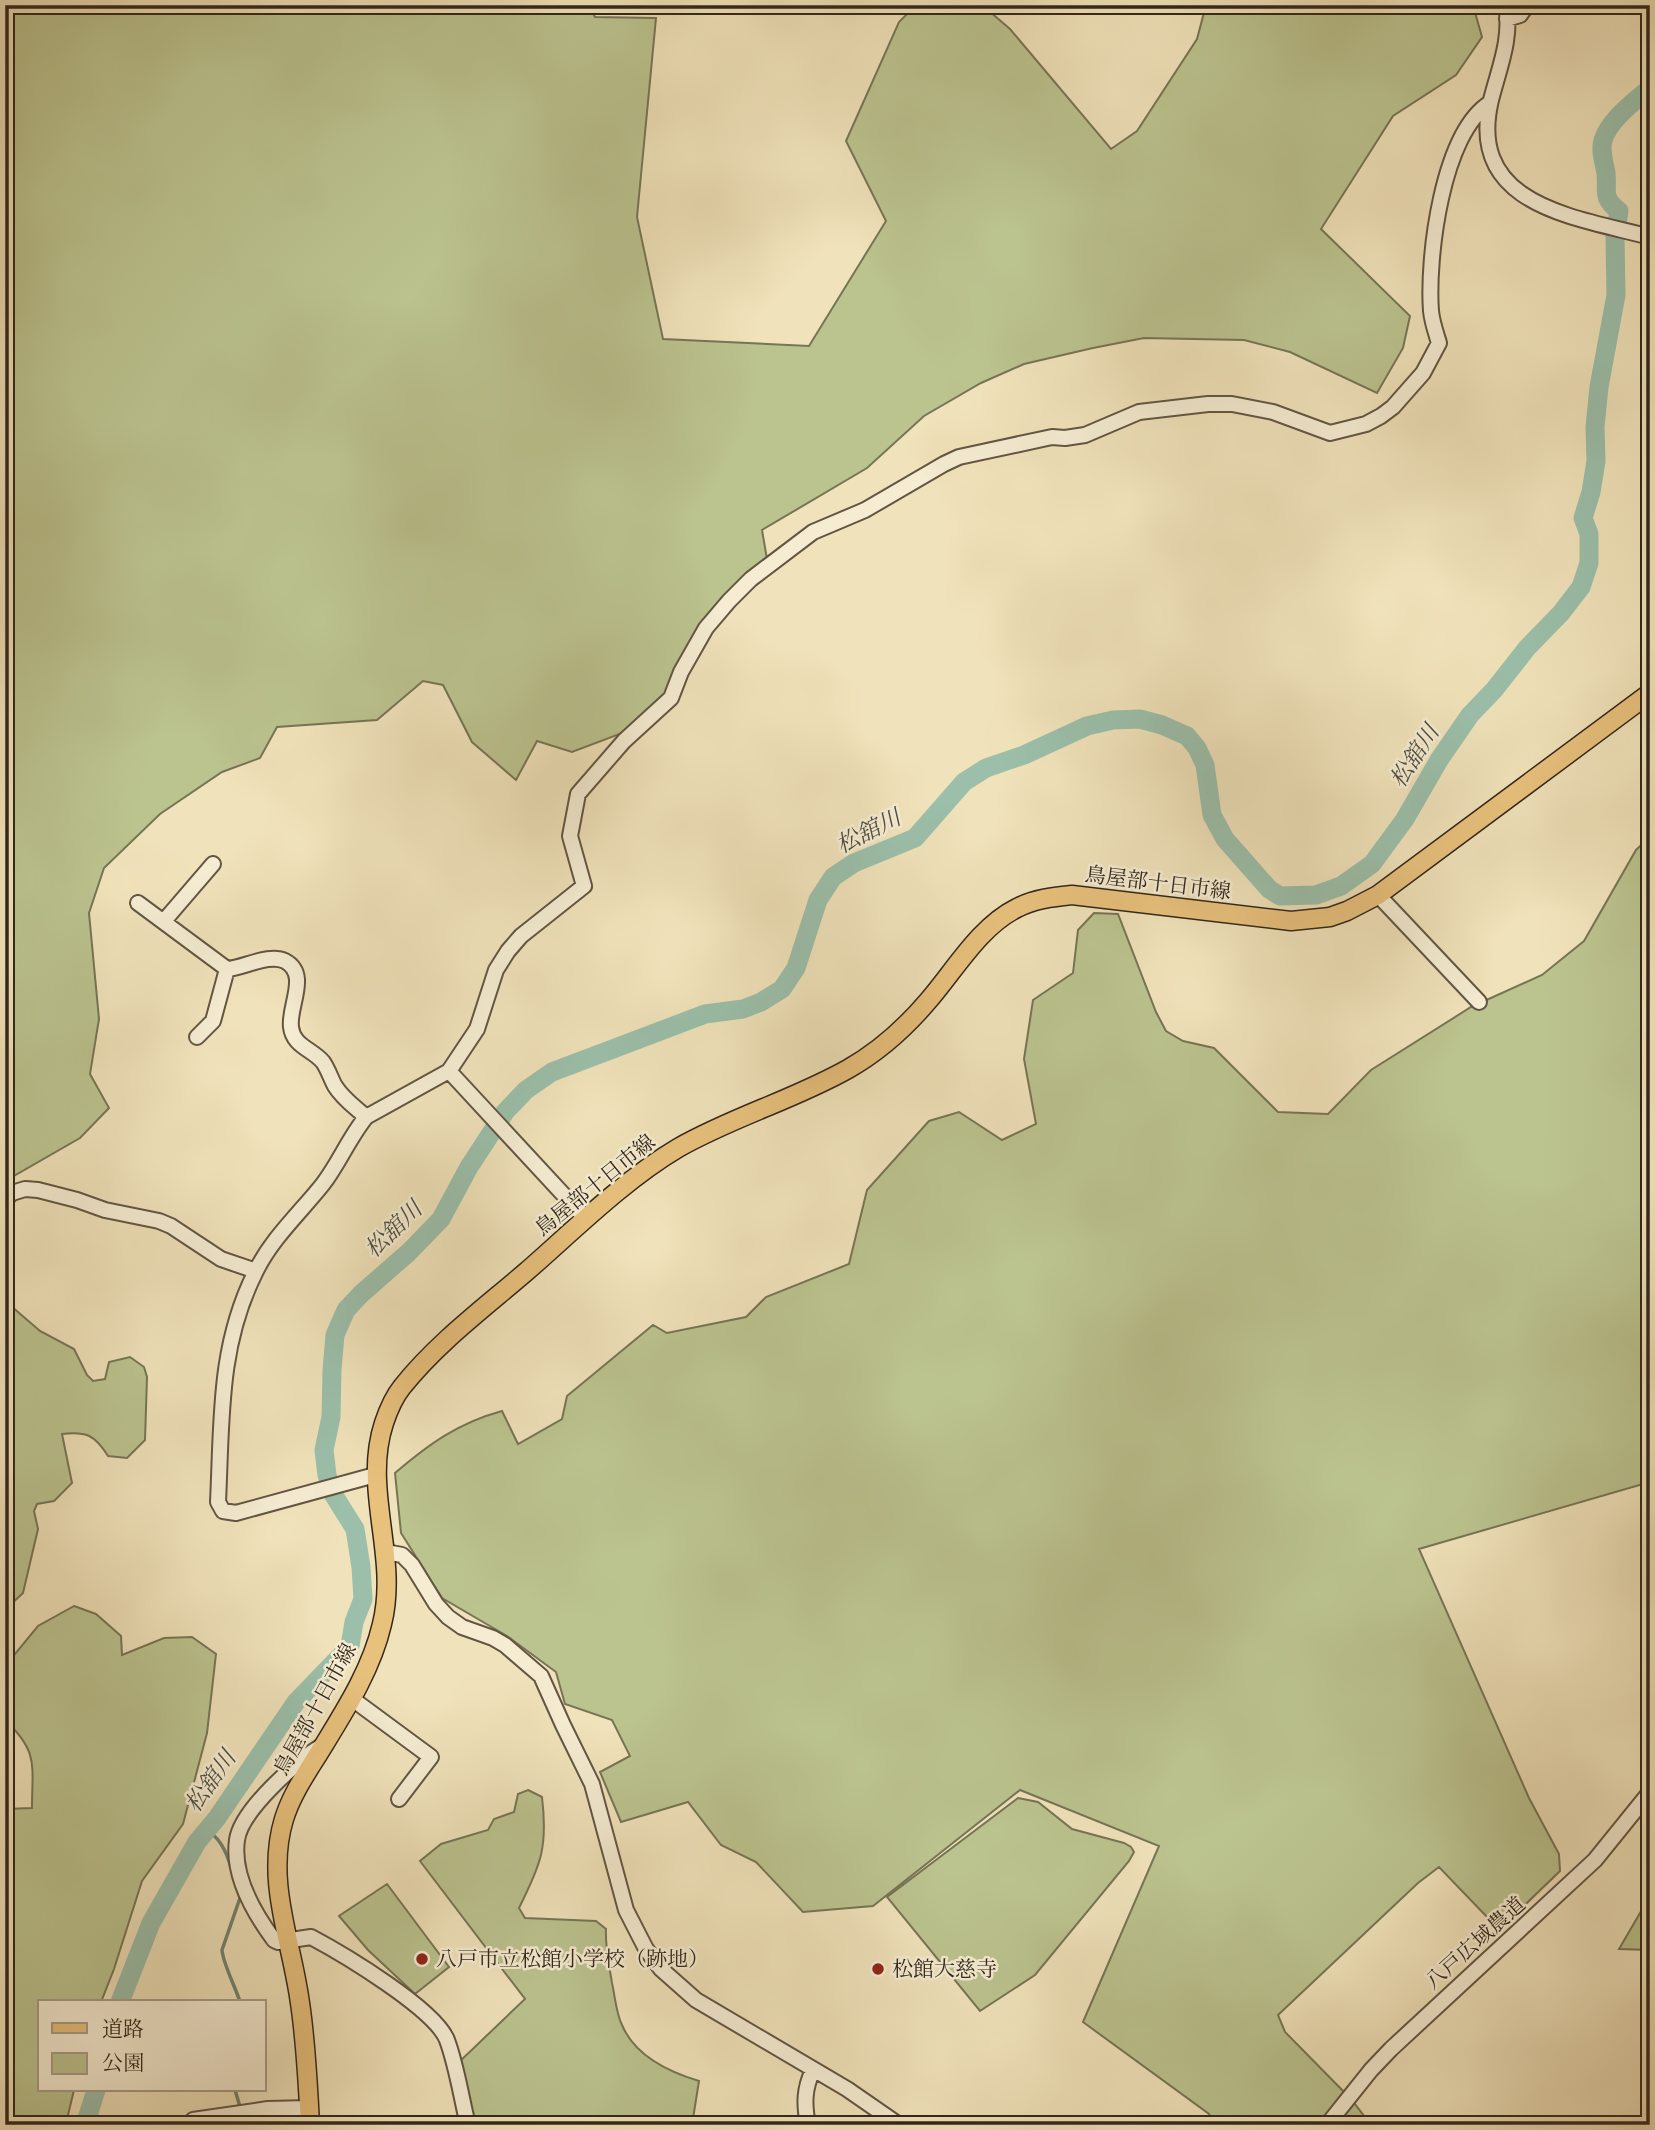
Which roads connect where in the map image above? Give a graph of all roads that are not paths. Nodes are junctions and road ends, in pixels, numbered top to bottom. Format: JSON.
{"nodes":[{"id":1,"x":1527,"y":5,"type":"edge"},
{"id":2,"x":1507,"y":12,"type":"edge"},
{"id":3,"x":1490,"y":103,"type":"junction"},
{"id":4,"x":1643,"y":235,"type":"edge"},
{"id":5,"x":1650,"y":693,"type":"edge"},
{"id":6,"x":213,"y":864,"type":"dead end"},
{"id":7,"x":1378,"y":895,"type":"junction"},
{"id":8,"x":138,"y":903,"type":"dead end"},
{"id":9,"x":164,"y":921,"type":"junction"},
{"id":10,"x":227,"y":969,"type":"junction"},
{"id":11,"x":1479,"y":1002,"type":"dead end"},
{"id":12,"x":197,"y":1037,"type":"dead end"},
{"id":13,"x":449,"y":1071,"type":"junction"},
{"id":14,"x":366,"y":1117,"type":"junction"},
{"id":15,"x":5,"y":1200,"type":"edge"},
{"id":16,"x":586,"y":1219,"type":"junction"},
{"id":17,"x":5,"y":1247,"type":"edge"},
{"id":18,"x":5,"y":1270,"type":"edge"},
{"id":19,"x":256,"y":1270,"type":"junction"},
{"id":20,"x":375,"y":1475,"type":"junction"},
{"id":21,"x":386,"y":1552,"type":"junction"},
{"id":22,"x":351,"y":1698,"type":"junction"},
{"id":23,"x":324,"y":1744,"type":"junction"},
{"id":24,"x":1650,"y":1792,"type":"edge"},
{"id":25,"x":399,"y":1799,"type":"dead end"},
{"id":26,"x":288,"y":1940,"type":"junction"},
{"id":27,"x":813,"y":2070,"type":"junction"},
{"id":28,"x":310,"y":2116,"type":"edge"},
{"id":29,"x":192,"y":2120,"type":"dead end"},
{"id":30,"x":468,"y":2125,"type":"edge"},
{"id":31,"x":807,"y":2125,"type":"edge"},
{"id":32,"x":899,"y":2125,"type":"edge"},
{"id":33,"x":1327,"y":2125,"type":"edge"}],
"edges":[{"from":1,"to":2,"type":"street"},
{"from":2,"to":3,"type":"street"},
{"from":3,"to":4,"type":"street"},
{"from":3,"to":13,"type":"street"},
{"from":5,"to":7,"type":"main road","name":"鳥屋部十日市線"},
{"from":6,"to":9,"type":"street"},
{"from":7,"to":11,"type":"street"},
{"from":7,"to":16,"type":"main road","name":"鳥屋部十日市線"},
{"from":8,"to":9,"type":"street"},
{"from":9,"to":10,"type":"street"},
{"from":10,"to":12,"type":"street"},
{"from":10,"to":14,"type":"street"},
{"from":13,"to":14,"type":"street"},
{"from":13,"to":16,"type":"street"},
{"from":14,"to":19,"type":"street"},
{"from":15,"to":19,"type":"street"},
{"from":16,"to":20,"type":"main road","name":"鳥屋部十日市線"},
{"from":17,"to":18,"type":"street"},
{"from":19,"to":20,"type":"street"},
{"from":20,"to":21,"type":"main road","name":"鳥屋部十日市線"},
{"from":21,"to":22,"type":"main road","name":"鳥屋部十日市線"},
{"from":21,"to":27,"type":"street"},
{"from":22,"to":23,"type":"main road","name":"鳥屋部十日市線"},
{"from":22,"to":25,"type":"street"},
{"from":23,"to":26,"type":"main road","name":"鳥屋部十日市線"},
{"from":23,"to":26,"type":"street"},
{"from":24,"to":33,"type":"street","name":"八戸広域農道"},
{"from":26,"to":28,"type":"main road","name":"鳥屋部十日市線"},
{"from":26,"to":30,"type":"street"},
{"from":27,"to":31,"type":"street"},
{"from":27,"to":32,"type":"street"},
{"from":28,"to":29,"type":"street"}]}
